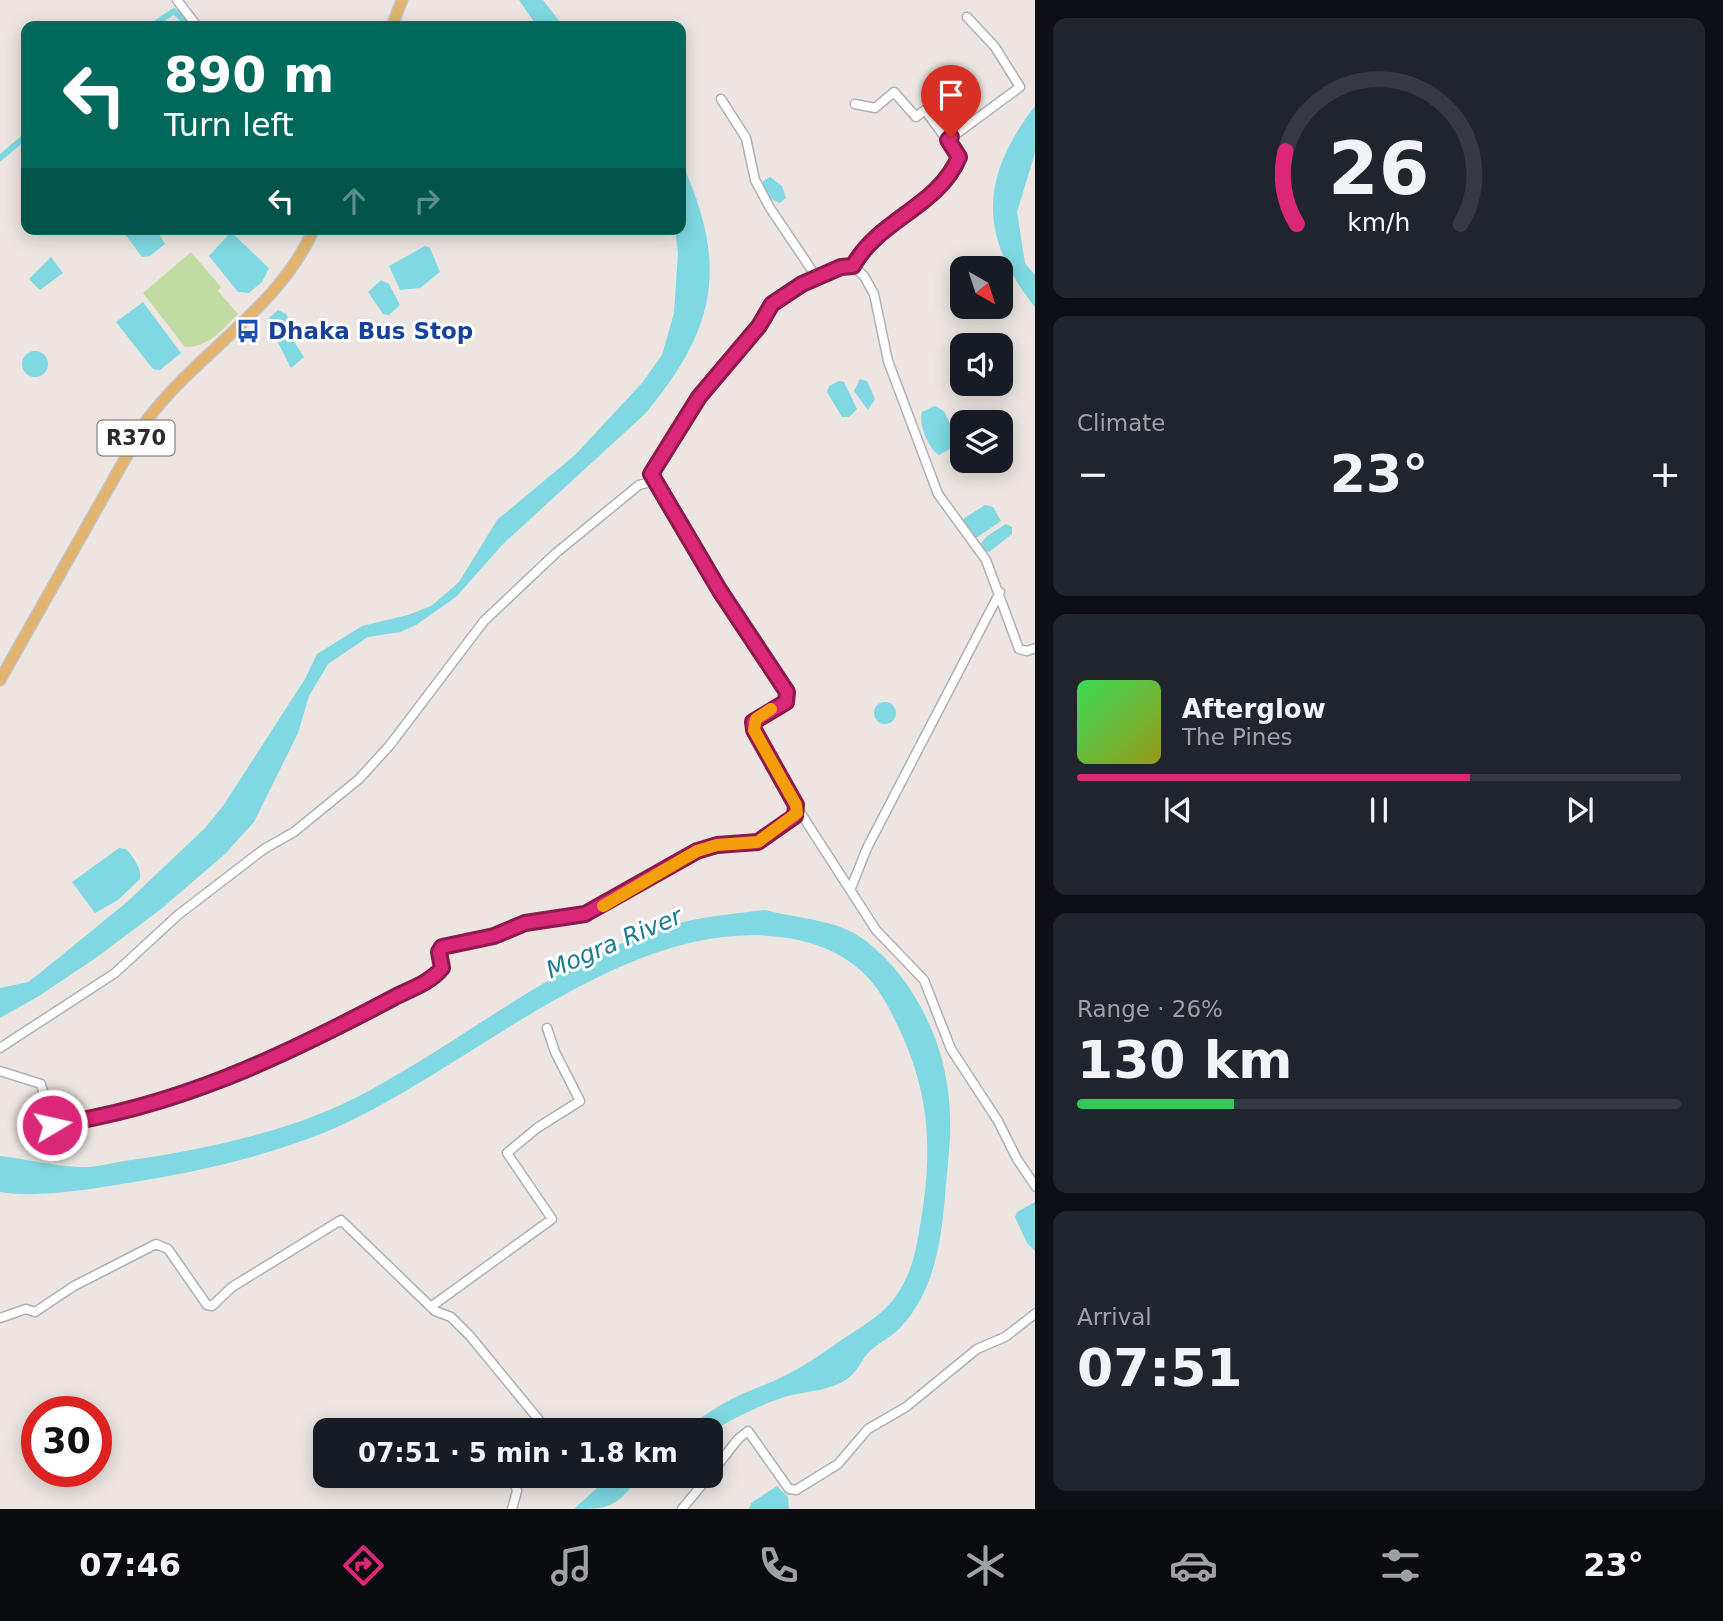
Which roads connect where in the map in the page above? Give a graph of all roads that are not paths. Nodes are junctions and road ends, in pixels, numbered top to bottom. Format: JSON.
{"nodes":[{"id":1,"x":177,"y":0,"type":"edge"},
{"id":2,"x":402,"y":0,"type":"edge"},
{"id":3,"x":967,"y":17,"type":"dead end"},
{"id":4,"x":193,"y":21,"type":"edge"},
{"id":5,"x":394,"y":21,"type":"edge"},
{"id":6,"x":721,"y":99,"type":"dead end"},
{"id":7,"x":855,"y":104,"type":"dead end"},
{"id":8,"x":948,"y":140,"type":"junction"},
{"id":9,"x":311,"y":235,"type":"edge"},
{"id":10,"x":853,"y":266,"type":"junction"},
{"id":11,"x":817,"y":278,"type":"junction"},
{"id":12,"x":655,"y":481,"type":"junction"},
{"id":13,"x":1000,"y":592,"type":"junction"},
{"id":14,"x":1035,"y":648,"type":"edge"},
{"id":15,"x":0,"y":680,"type":"edge"},
{"id":16,"x":798,"y":809,"type":"junction"},
{"id":17,"x":851,"y":888,"type":"junction"},
{"id":18,"x":547,"y":1028,"type":"dead end"},
{"id":19,"x":0,"y":1048,"type":"edge"},
{"id":20,"x":0,"y":1071,"type":"edge"},
{"id":21,"x":1035,"y":1187,"type":"edge"},
{"id":22,"x":432,"y":1306,"type":"junction"},
{"id":23,"x":1035,"y":1313,"type":"edge"},
{"id":24,"x":0,"y":1318,"type":"edge"},
{"id":25,"x":537,"y":1418,"type":"edge"},
{"id":26,"x":723,"y":1458,"type":"edge"},
{"id":27,"x":516,"y":1488,"type":"edge"},
{"id":28,"x":699,"y":1488,"type":"edge"},
{"id":29,"x":512,"y":1509,"type":"edge"},
{"id":30,"x":682,"y":1509,"type":"edge"}],
"edges":[{"from":1,"to":4,"type":"street"},
{"from":2,"to":5,"type":"main road"},
{"from":3,"to":8,"type":"street"},
{"from":6,"to":11,"type":"street"},
{"from":7,"to":8,"type":"street"},
{"from":8,"to":10,"type":"street"},
{"from":9,"to":15,"type":"main road","number":"R370"},
{"from":10,"to":11,"type":"street"},
{"from":10,"to":13,"type":"street"},
{"from":11,"to":12,"type":"street"},
{"from":12,"to":16,"type":"street"},
{"from":12,"to":19,"type":"street"},
{"from":13,"to":14,"type":"street"},
{"from":13,"to":17,"type":"street"},
{"from":16,"to":17,"type":"street"},
{"from":16,"to":20,"type":"street"},
{"from":17,"to":21,"type":"street"},
{"from":18,"to":22,"type":"street"},
{"from":22,"to":24,"type":"street"},
{"from":22,"to":25,"type":"street"},
{"from":23,"to":26,"type":"street"},
{"from":27,"to":29,"type":"street"},
{"from":28,"to":30,"type":"street"}]}
